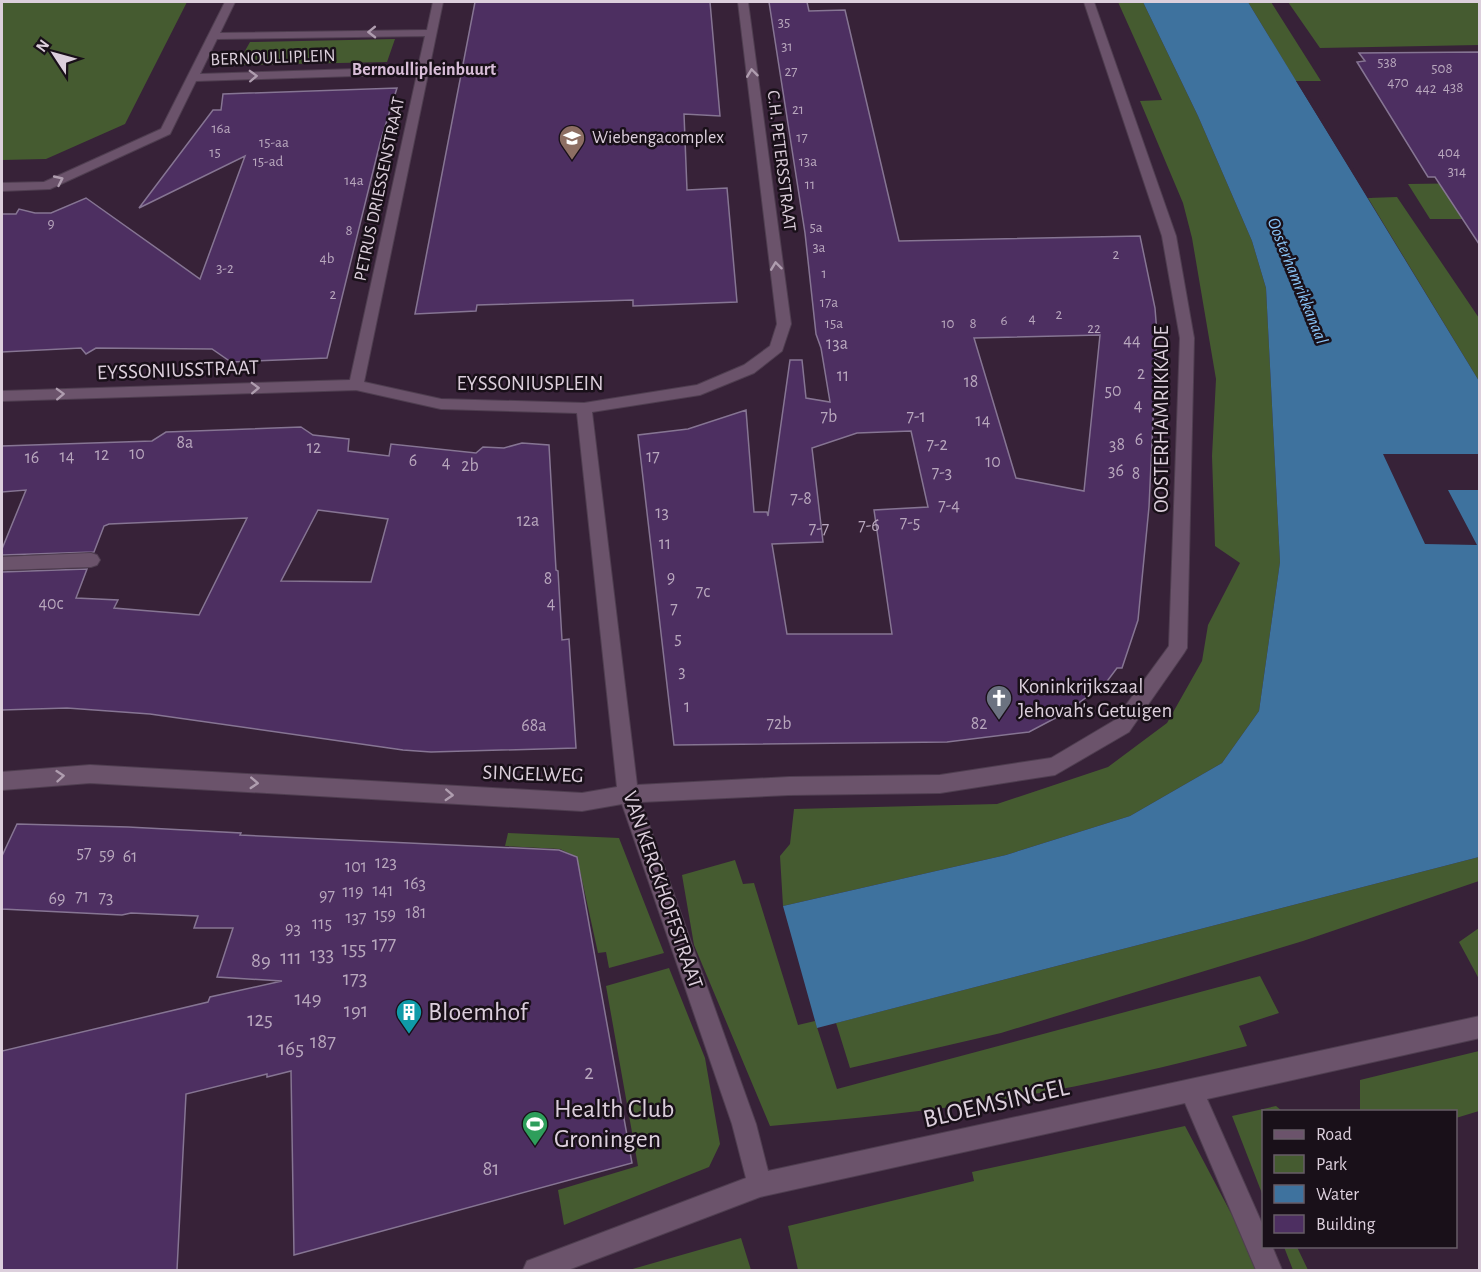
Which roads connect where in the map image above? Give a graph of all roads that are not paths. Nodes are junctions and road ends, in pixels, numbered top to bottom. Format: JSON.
{"nodes":[{"id":1,"x":231,"y":2,"type":"edge"},
{"id":2,"x":438,"y":2,"type":"edge"},
{"id":3,"x":743,"y":2,"type":"edge"},
{"id":4,"x":1089,"y":2,"type":"edge"},
{"id":5,"x":430,"y":33,"type":"junction"},
{"id":6,"x":214,"y":36,"type":"junction"},
{"id":7,"x":424,"y":70,"type":"junction"},
{"id":8,"x":194,"y":78,"type":"junction"},
{"id":9,"x":2,"y":187,"type":"edge"},
{"id":10,"x":784,"y":324,"type":"joint"},
{"id":11,"x":356,"y":385,"type":"junction"},
{"id":12,"x":2,"y":396,"type":"edge"},
{"id":13,"x":584,"y":408,"type":"junction"},
{"id":14,"x":91,"y":560,"type":"dead end"},
{"id":15,"x":2,"y":564,"type":"edge"},
{"id":16,"x":1122,"y":726,"type":"joint"},
{"id":17,"x":2,"y":781,"type":"edge"},
{"id":18,"x":628,"y":794,"type":"junction"},
{"id":19,"x":1479,"y":1027,"type":"edge"},
{"id":20,"x":1191,"y":1089,"type":"junction"},
{"id":21,"x":760,"y":1185,"type":"junction"},
{"id":22,"x":536,"y":1270,"type":"edge"},
{"id":23,"x":1269,"y":1270,"type":"edge"}],
"edges":[{"from":1,"to":6,"type":"street","name":"BERNOULLIPLEIN"},
{"from":2,"to":5,"type":"street","name":"PETRUS DRIESSENSTRAAT"},
{"from":10,"to":3,"type":"street","name":"C.H. PETERSSTRAAT","one_way":true},
{"from":4,"to":16,"type":"street","name":"OOSTERHAMRIKKADE"},
{"from":5,"to":6,"type":"street","name":"BERNOULLIPLEIN","one_way":true},
{"from":5,"to":7,"type":"street","name":"PETRUS DRIESSENSTRAAT"},
{"from":6,"to":8,"type":"street","name":"BERNOULLIPLEIN"},
{"from":8,"to":7,"type":"street","name":"BERNOULLIPLEIN","one_way":true},
{"from":7,"to":11,"type":"street","name":"PETRUS DRIESSENSTRAAT"},
{"from":9,"to":8,"type":"street","name":"BERNOULLIPLEIN","one_way":true},
{"from":10,"to":13,"type":"street","name":"EYSSONIUSPLEIN"},
{"from":12,"to":11,"type":"street","name":"EYSSONIUSSTRAAT","one_way":true},
{"from":11,"to":13,"type":"street","name":"EYSSONIUSPLEIN"},
{"from":13,"to":18,"type":"street","name":"VAN KERCKHOFFSTRAAT"},
{"from":14,"to":15,"type":"street"},
{"from":16,"to":18,"type":"street","name":"SINGELWEG"},
{"from":17,"to":18,"type":"street","name":"SINGELWEG","one_way":true},
{"from":18,"to":21,"type":"street","name":"VAN KERCKHOFFSTRAAT"},
{"from":19,"to":20,"type":"street","name":"BLOEMSINGEL"},
{"from":20,"to":21,"type":"street","name":"BLOEMSINGEL"},
{"from":20,"to":23,"type":"street"},
{"from":21,"to":22,"type":"street","name":"BLOEMSINGEL"}]}
